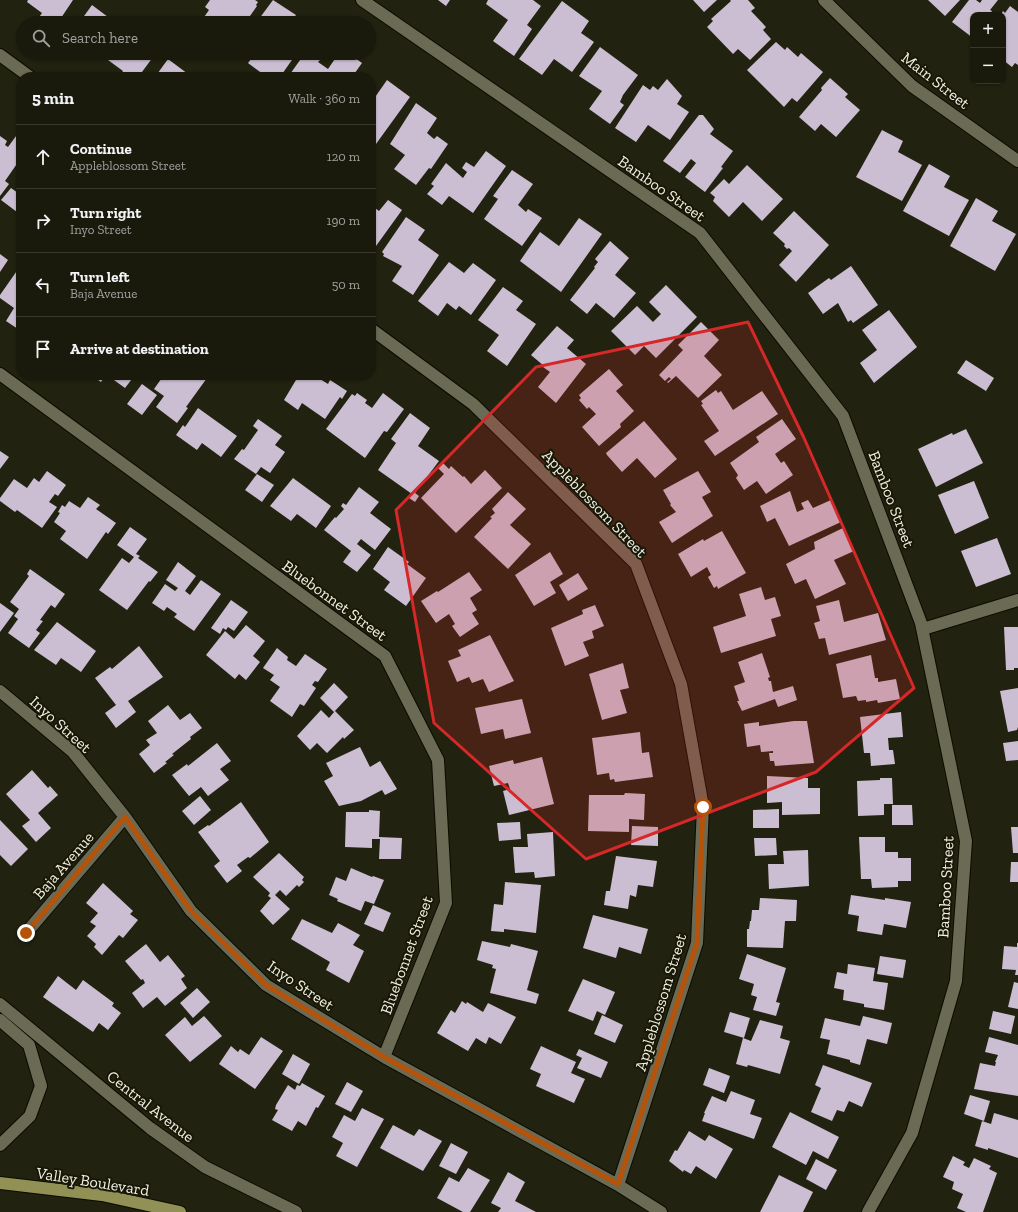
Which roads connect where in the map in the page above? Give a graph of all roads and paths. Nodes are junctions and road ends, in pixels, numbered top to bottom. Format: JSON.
{"nodes":[{"id":1,"x":362,"y":0,"type":"edge"},
{"id":2,"x":824,"y":0,"type":"edge"},
{"id":3,"x":0,"y":55,"type":"edge"},
{"id":4,"x":23,"y":72,"type":"edge"},
{"id":5,"x":1018,"y":161,"type":"edge"},
{"id":6,"x":376,"y":333,"type":"edge"},
{"id":7,"x":0,"y":374,"type":"edge"},
{"id":8,"x":1018,"y":600,"type":"edge"},
{"id":9,"x":922,"y":629,"type":"junction"},
{"id":10,"x":0,"y":692,"type":"edge"},
{"id":11,"x":125,"y":817,"type":"junction"},
{"id":12,"x":26,"y":933,"type":"dead end"},
{"id":13,"x":0,"y":1004,"type":"edge"},
{"id":14,"x":0,"y":1020,"type":"edge"},
{"id":15,"x":384,"y":1057,"type":"junction"},
{"id":16,"x":0,"y":1145,"type":"edge"},
{"id":17,"x":0,"y":1183,"type":"edge"},
{"id":18,"x":618,"y":1184,"type":"junction"},
{"id":19,"x":180,"y":1212,"type":"edge"},
{"id":20,"x":296,"y":1212,"type":"edge"},
{"id":21,"x":661,"y":1212,"type":"edge"},
{"id":22,"x":868,"y":1212,"type":"edge"}],
"edges":[{"from":1,"to":9,"type":"street","name":"Bamboo Street"},
{"from":2,"to":5,"type":"street","name":"Main Street"},
{"from":3,"to":4,"type":"street"},
{"from":6,"to":18,"type":"street","name":"Appleblossom Street"},
{"from":7,"to":15,"type":"street","name":"Bluebonnet Street"},
{"from":8,"to":9,"type":"street"},
{"from":9,"to":22,"type":"street","name":"Bamboo Street"},
{"from":10,"to":11,"type":"street","name":"Inyo Street"},
{"from":11,"to":12,"type":"street","name":"Baja Avenue"},
{"from":11,"to":15,"type":"street","name":"Inyo Street"},
{"from":13,"to":20,"type":"street","name":"Central Avenue"},
{"from":14,"to":16,"type":"street"},
{"from":15,"to":18,"type":"street","name":"Inyo Street"},
{"from":17,"to":19,"type":"main road","name":"Valley Boulevard"},
{"from":18,"to":21,"type":"street","name":"Inyo Street"}]}
